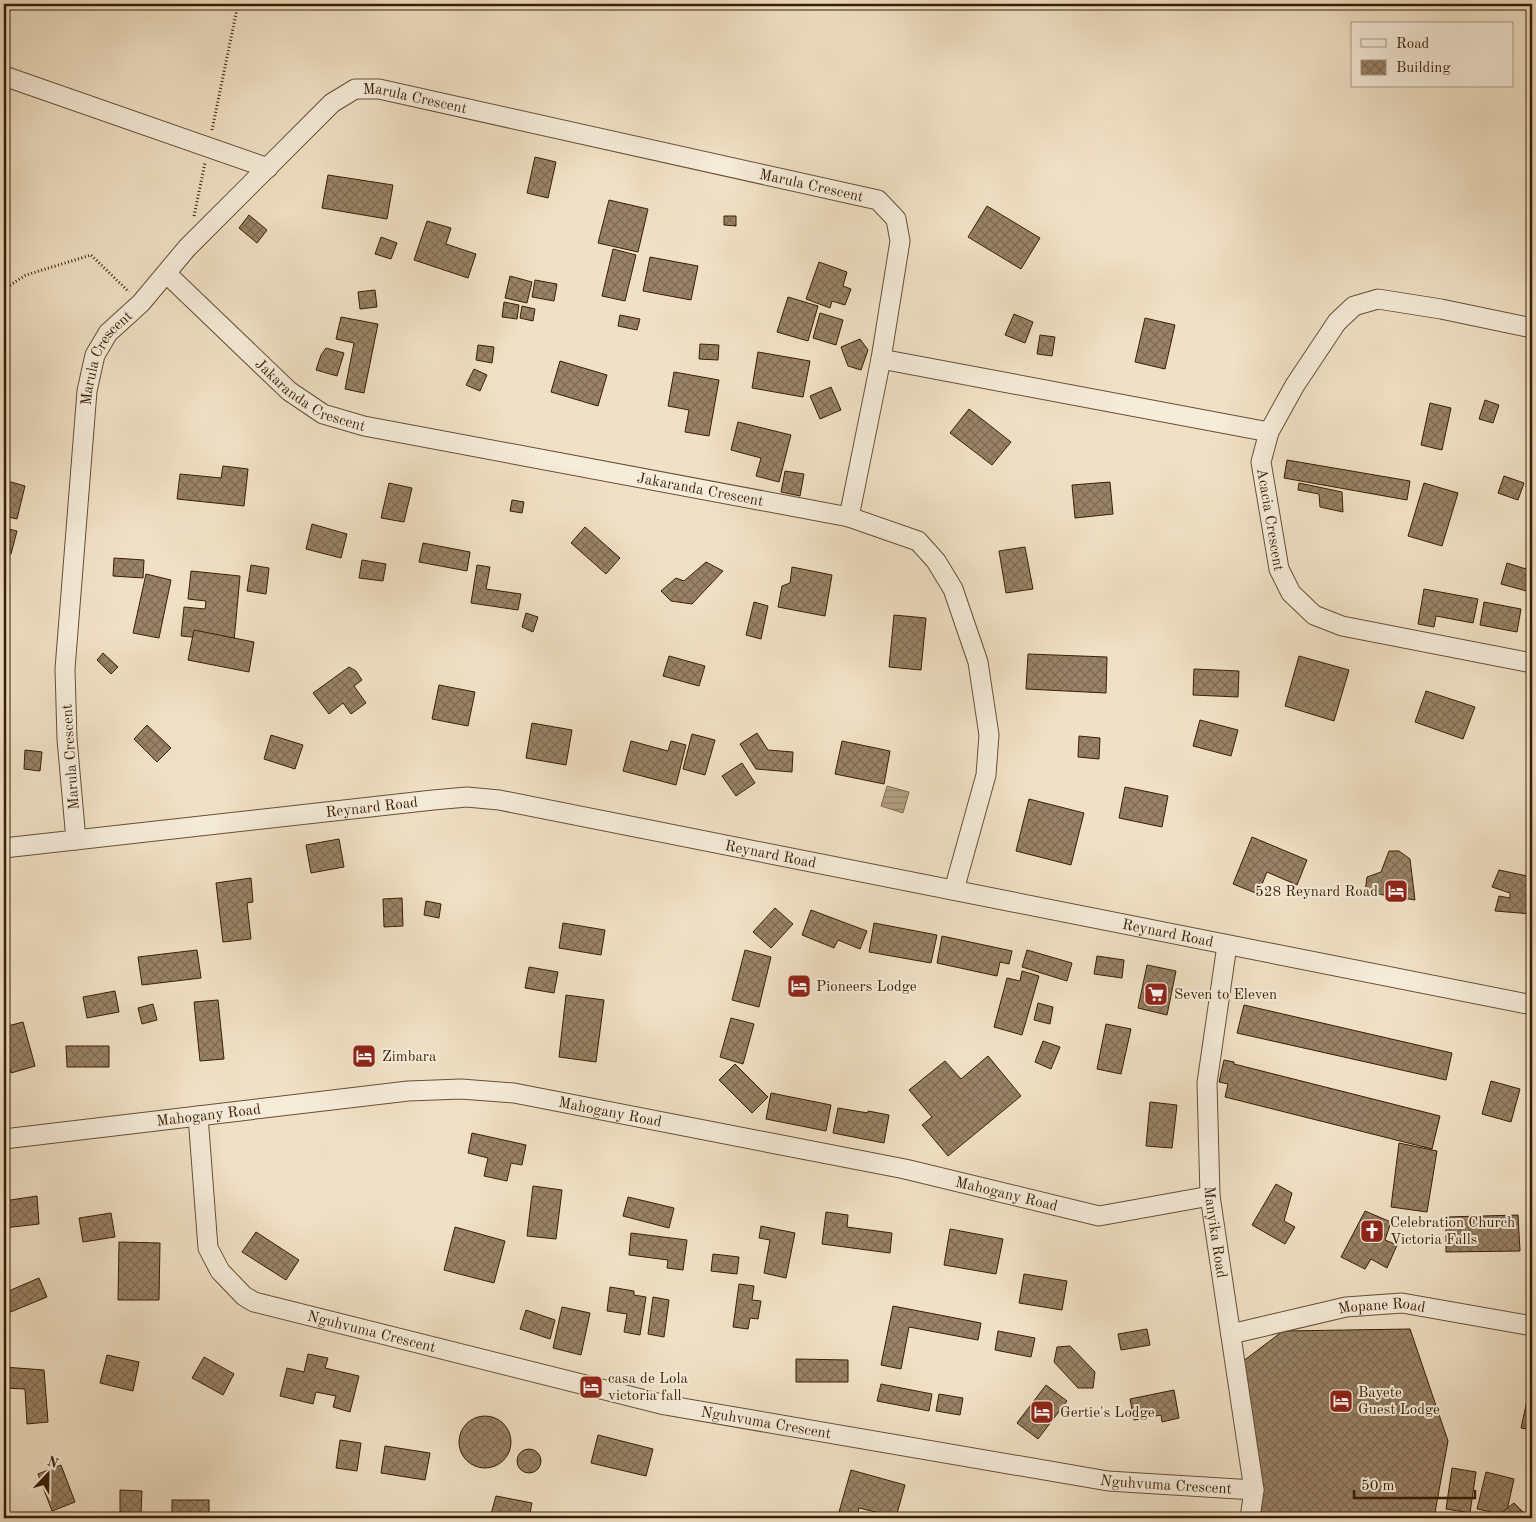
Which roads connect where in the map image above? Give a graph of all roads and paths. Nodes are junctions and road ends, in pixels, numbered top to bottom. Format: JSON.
{"nodes":[{"id":1,"x":238,"y":4,"type":"edge"},
{"id":2,"x":4,"y":76,"type":"edge"},
{"id":3,"x":209,"y":146,"type":"junction"},
{"id":4,"x":268,"y":168,"type":"junction"},
{"id":5,"x":193,"y":220,"type":"dead end"},
{"id":6,"x":166,"y":274,"type":"junction"},
{"id":7,"x":4,"y":290,"type":"edge"},
{"id":8,"x":141,"y":303,"type":"junction"},
{"id":9,"x":1532,"y":328,"type":"edge"},
{"id":10,"x":882,"y":359,"type":"junction"},
{"id":11,"x":1270,"y":432,"type":"junction"},
{"id":12,"x":849,"y":517,"type":"junction"},
{"id":13,"x":1532,"y":663,"type":"edge"},
{"id":14,"x":76,"y":840,"type":"junction"},
{"id":15,"x":4,"y":848,"type":"edge"},
{"id":16,"x":954,"y":890,"type":"junction"},
{"id":17,"x":1226,"y":945,"type":"junction"},
{"id":18,"x":1532,"y":1005,"type":"edge"},
{"id":19,"x":198,"y":1116,"type":"junction"},
{"id":20,"x":4,"y":1139,"type":"edge"},
{"id":21,"x":1210,"y":1196,"type":"junction"},
{"id":22,"x":1532,"y":1326,"type":"edge"},
{"id":23,"x":1231,"y":1334,"type":"junction"},
{"id":24,"x":1254,"y":1490,"type":"junction"},
{"id":25,"x":1250,"y":1518,"type":"edge"}],
"edges":[{"from":1,"to":3,"type":"path"},
{"from":2,"to":3,"type":"street"},
{"from":3,"to":4,"type":"street"},
{"from":3,"to":5,"type":"path"},
{"from":4,"to":6,"type":"street","name":"Marula Crescent"},
{"from":4,"to":10,"type":"street","name":"Marula Crescent"},
{"from":6,"to":8,"type":"street","name":"Marula Crescent"},
{"from":6,"to":12,"type":"street","name":"Jakaranda Crescent"},
{"from":7,"to":8,"type":"path"},
{"from":8,"to":14,"type":"street","name":"Marula Crescent"},
{"from":9,"to":11,"type":"street","name":"Acacia Crescent"},
{"from":10,"to":11,"type":"street"},
{"from":10,"to":12,"type":"street","name":"Marula Crescent"},
{"from":11,"to":13,"type":"street","name":"Acacia Crescent"},
{"from":12,"to":16,"type":"street","name":"Jakaranda Crescent"},
{"from":14,"to":15,"type":"street","name":"Reynard Road"},
{"from":14,"to":16,"type":"street","name":"Reynard Road"},
{"from":16,"to":17,"type":"street","name":"Reynard Road"},
{"from":17,"to":18,"type":"street","name":"Reynard Road"},
{"from":17,"to":21,"type":"street","name":"Manyika Road"},
{"from":19,"to":20,"type":"street","name":"Mahogany Road"},
{"from":19,"to":21,"type":"street","name":"Mahogany Road"},
{"from":19,"to":24,"type":"street","name":"Nguhvuma Crescent"},
{"from":21,"to":23,"type":"street","name":"Manyika Road"},
{"from":22,"to":23,"type":"street","name":"Mopane Road"},
{"from":23,"to":24,"type":"street","name":"Manyika Road"},
{"from":24,"to":25,"type":"street","name":"Manyika Road"}]}
